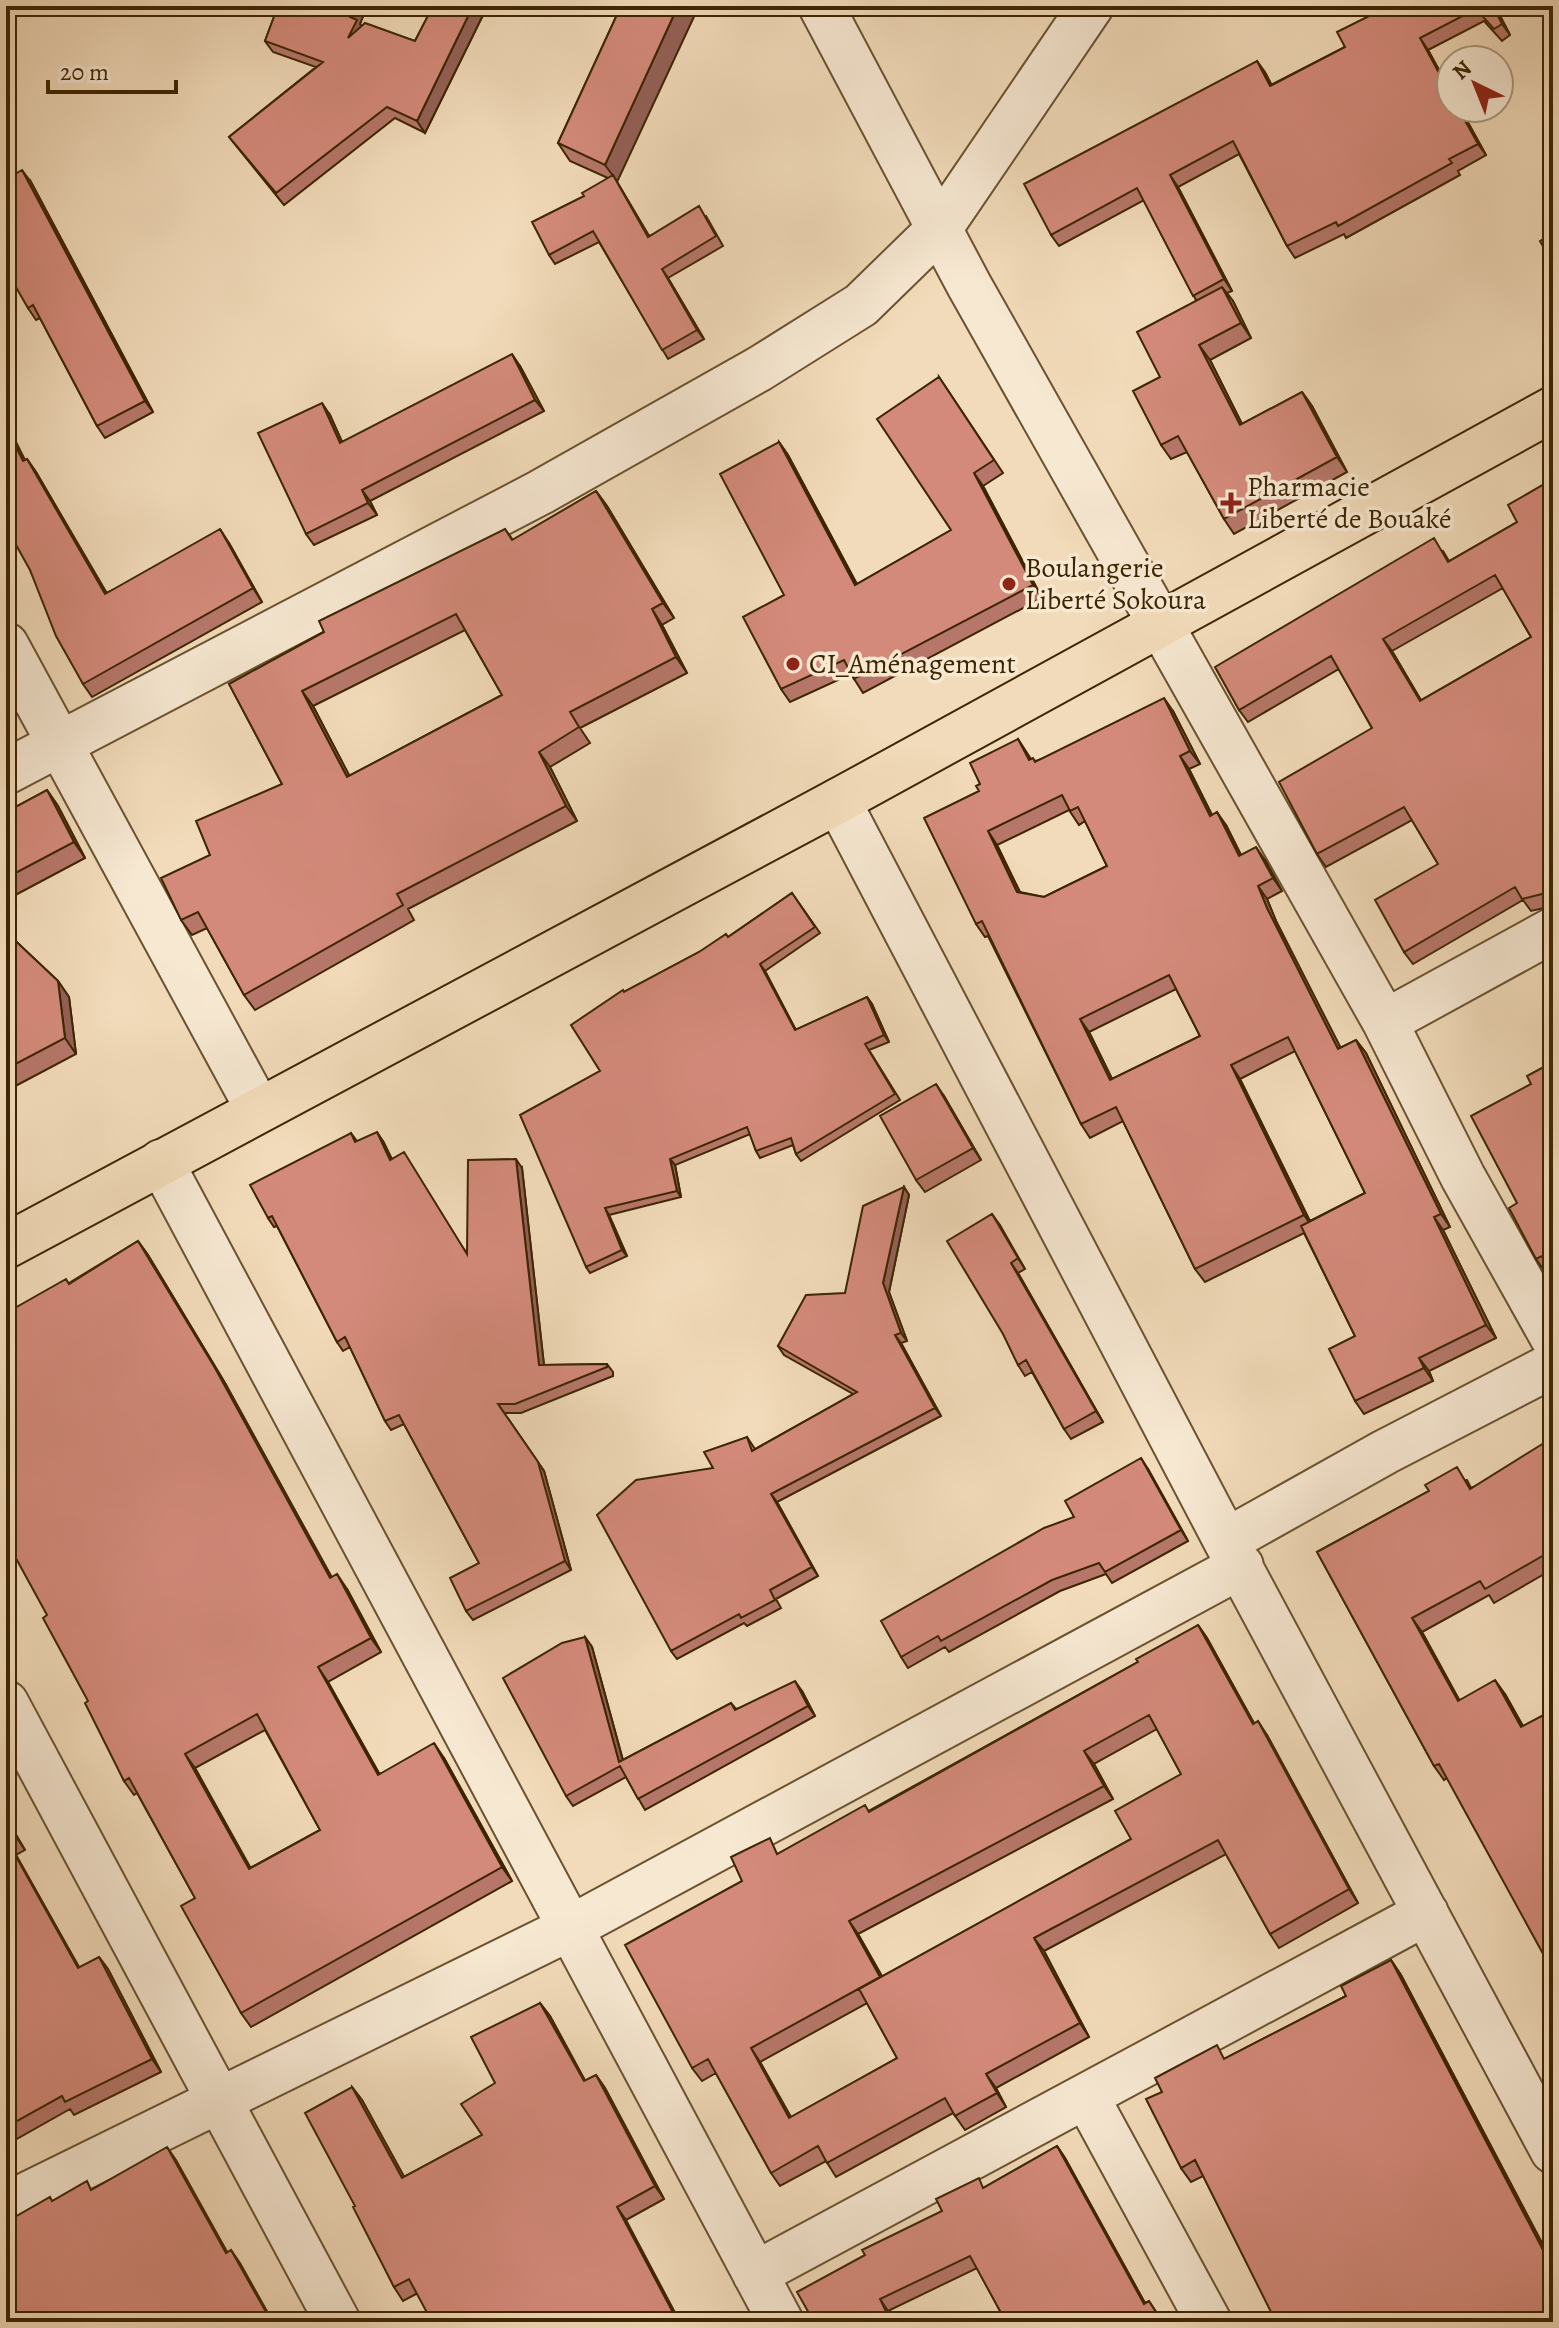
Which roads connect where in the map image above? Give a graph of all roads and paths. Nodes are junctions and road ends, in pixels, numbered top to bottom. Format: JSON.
{"nodes":[{"id":1,"x":821,"y":6,"type":"edge"},
{"id":2,"x":1091,"y":6,"type":"edge"},
{"id":3,"x":940,"y":228,"type":"junction"},
{"id":4,"x":1553,"y":409,"type":"edge"},
{"id":5,"x":1160,"y":622,"type":"junction"},
{"id":6,"x":6,"y":645,"type":"edge"},
{"id":7,"x":60,"y":743,"type":"junction"},
{"id":8,"x":6,"y":772,"type":"edge"},
{"id":9,"x":838,"y":801,"type":"junction"},
{"id":10,"x":1553,"y":930,"type":"edge"},
{"id":11,"x":1385,"y":1022,"type":"junction"},
{"id":12,"x":258,"y":1109,"type":"junction"},
{"id":13,"x":161,"y":1162,"type":"junction"},
{"id":14,"x":6,"y":1246,"type":"edge"},
{"id":15,"x":1553,"y":1338,"type":"edge"},
{"id":16,"x":1553,"y":1365,"type":"edge"},
{"id":17,"x":1234,"y":1553,"type":"junction"},
{"id":18,"x":10,"y":1719,"type":"edge"},
{"id":19,"x":1426,"y":1913,"type":"junction"},
{"id":20,"x":570,"y":1928,"type":"junction"},
{"id":21,"x":1086,"y":2096,"type":"junction"},
{"id":22,"x":220,"y":2099,"type":"junction"},
{"id":23,"x":1553,"y":2151,"type":"edge"},
{"id":24,"x":6,"y":2205,"type":"edge"},
{"id":25,"x":755,"y":2274,"type":"junction"},
{"id":26,"x":338,"y":2322,"type":"edge"},
{"id":27,"x":781,"y":2322,"type":"edge"},
{"id":28,"x":1209,"y":2322,"type":"edge"}],
"edges":[{"from":1,"to":3,"type":"street"},
{"from":2,"to":3,"type":"street"},
{"from":3,"to":5,"type":"street"},
{"from":3,"to":7,"type":"street"},
{"from":4,"to":5,"type":"main road"},
{"from":5,"to":9,"type":"main road"},
{"from":5,"to":11,"type":"street"},
{"from":6,"to":7,"type":"street"},
{"from":7,"to":8,"type":"street"},
{"from":7,"to":12,"type":"street"},
{"from":9,"to":12,"type":"main road"},
{"from":9,"to":17,"type":"street"},
{"from":10,"to":11,"type":"street"},
{"from":11,"to":15,"type":"street"},
{"from":12,"to":13,"type":"main road"},
{"from":13,"to":14,"type":"main road"},
{"from":13,"to":20,"type":"street"},
{"from":16,"to":17,"type":"street"},
{"from":17,"to":19,"type":"street"},
{"from":17,"to":20,"type":"street"},
{"from":18,"to":22,"type":"street"},
{"from":19,"to":21,"type":"street"},
{"from":19,"to":23,"type":"street"},
{"from":20,"to":22,"type":"street"},
{"from":20,"to":25,"type":"street"},
{"from":21,"to":25,"type":"street"},
{"from":21,"to":28,"type":"street"},
{"from":22,"to":24,"type":"street"},
{"from":22,"to":26,"type":"street"},
{"from":25,"to":27,"type":"street"}]}
